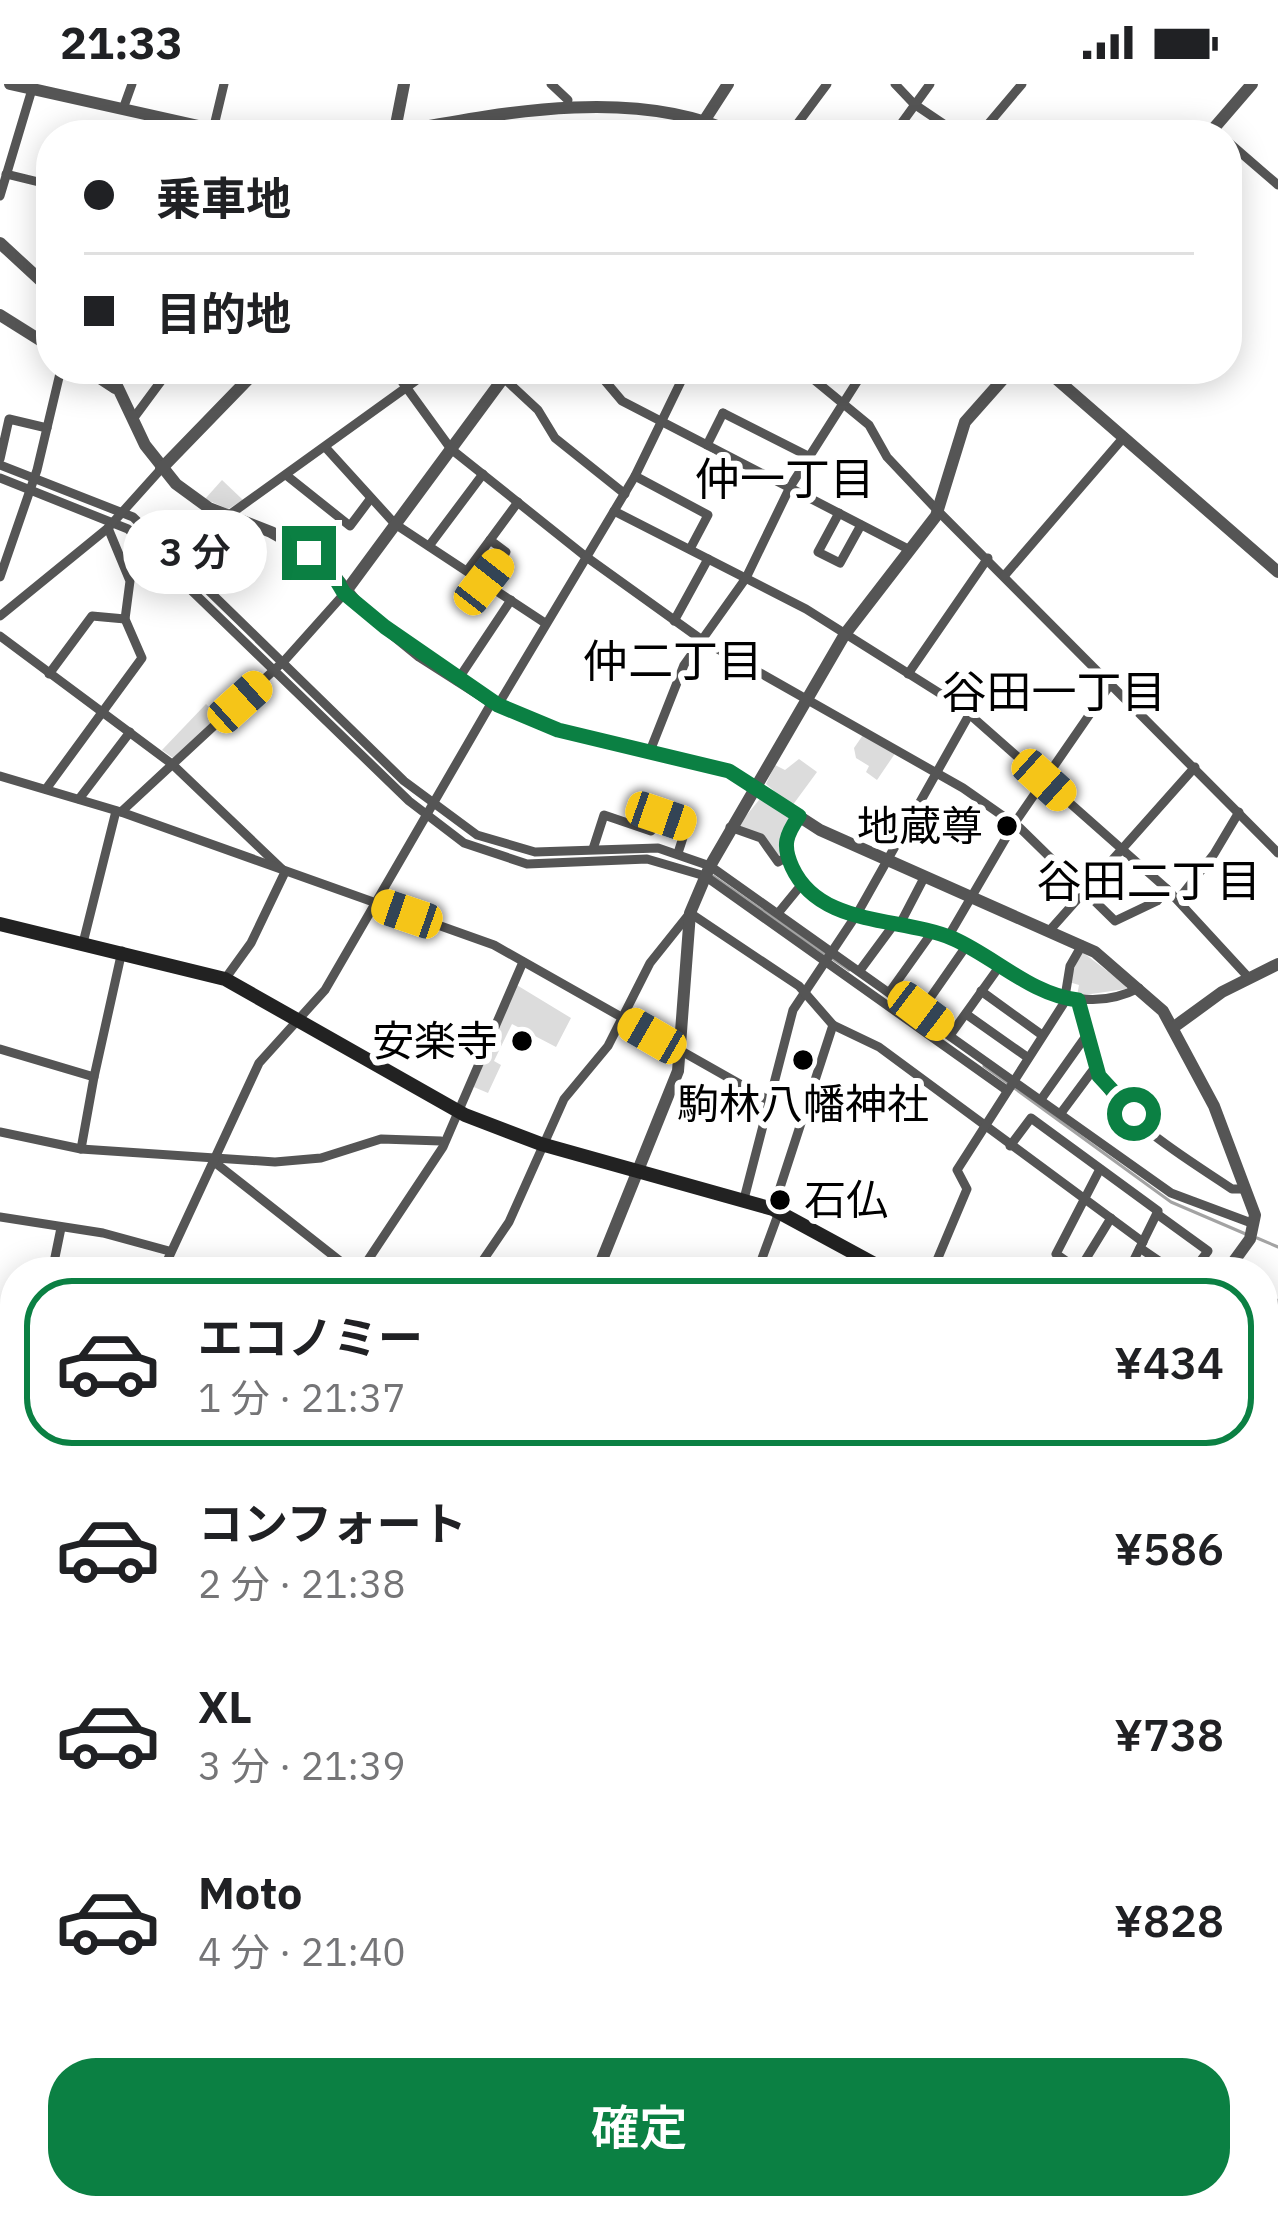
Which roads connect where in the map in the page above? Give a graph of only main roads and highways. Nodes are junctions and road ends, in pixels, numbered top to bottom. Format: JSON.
{"nodes":[{"id":1,"x":0,"y":924,"type":"edge"},
{"id":2,"x":862,"y":1257,"type":"edge"}],
"edges":[{"from":1,"to":2,"type":"main road"}]}
